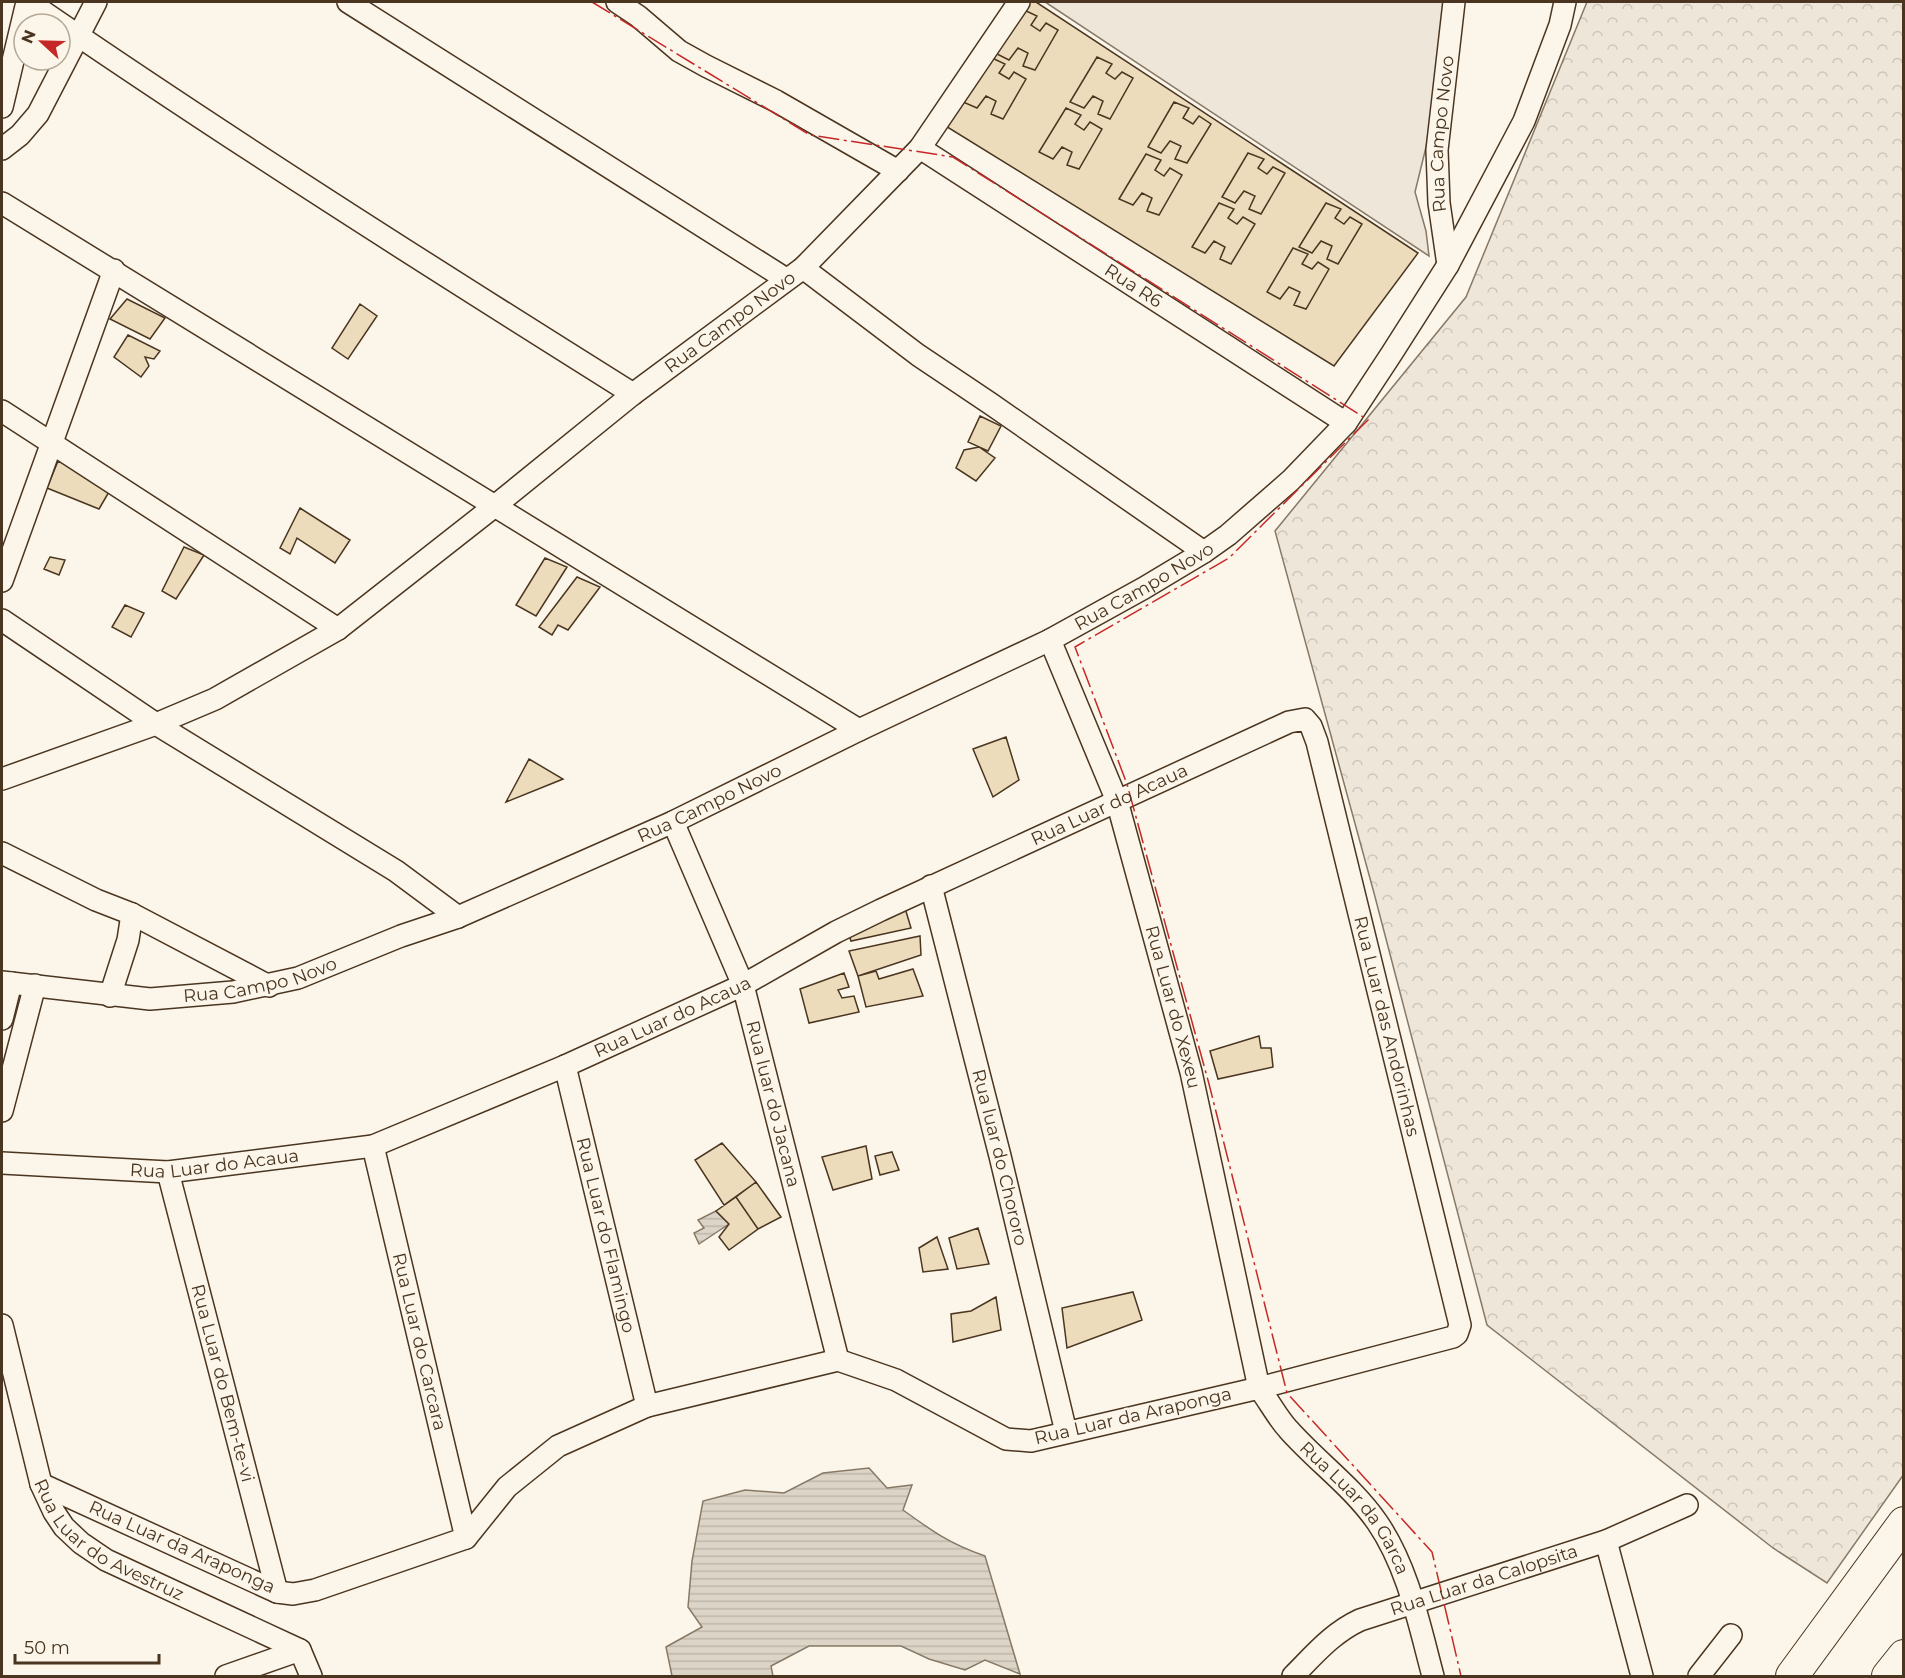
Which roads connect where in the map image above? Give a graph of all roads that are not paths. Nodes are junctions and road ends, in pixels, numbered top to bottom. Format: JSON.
{"nodes":[{"id":1,"x":28,"y":2,"type":"edge"},
{"id":2,"x":96,"y":2,"type":"edge"},
{"id":3,"x":348,"y":2,"type":"edge"},
{"id":4,"x":617,"y":2,"type":"edge"},
{"id":5,"x":1020,"y":2,"type":"edge"},
{"id":6,"x":1454,"y":2,"type":"edge"},
{"id":7,"x":1565,"y":2,"type":"edge"},
{"id":8,"x":78,"y":35,"type":"junction"},
{"id":9,"x":2,"y":107,"type":"edge"},
{"id":10,"x":920,"y":148,"type":"junction"},
{"id":11,"x":2,"y":149,"type":"edge"},
{"id":12,"x":898,"y":171,"type":"junction"},
{"id":13,"x":2,"y":202,"type":"edge"},
{"id":14,"x":1448,"y":265,"type":"junction"},
{"id":15,"x":114,"y":270,"type":"junction"},
{"id":16,"x":795,"y":274,"type":"junction"},
{"id":17,"x":633,"y":394,"type":"junction"},
{"id":18,"x":2,"y":411,"type":"edge"},
{"id":19,"x":1346,"y":423,"type":"junction"},
{"id":20,"x":51,"y":442,"type":"junction"},
{"id":21,"x":495,"y":505,"type":"junction"},
{"id":22,"x":1204,"y":552,"type":"junction"},
{"id":23,"x":2,"y":580,"type":"edge"},
{"id":24,"x":2,"y":620,"type":"edge"},
{"id":25,"x":338,"y":629,"type":"junction"},
{"id":26,"x":1050,"y":640,"type":"junction"},
{"id":27,"x":1305,"y":719,"type":"joint"},
{"id":28,"x":156,"y":724,"type":"junction"},
{"id":29,"x":859,"y":730,"type":"junction"},
{"id":30,"x":2,"y":779,"type":"edge"},
{"id":31,"x":1117,"y":801,"type":"junction"},
{"id":32,"x":672,"y":822,"type":"junction"},
{"id":33,"x":2,"y":853,"type":"edge"},
{"id":34,"x":931,"y":886,"type":"junction"},
{"id":35,"x":132,"y":914,"type":"junction"},
{"id":36,"x":458,"y":916,"type":"junction"},
{"id":37,"x":6,"y":982,"type":"edge"},
{"id":38,"x":35,"y":985,"type":"junction"},
{"id":39,"x":743,"y":985,"type":"junction"},
{"id":40,"x":269,"y":986,"type":"junction"},
{"id":41,"x":110,"y":996,"type":"junction"},
{"id":42,"x":2,"y":1019,"type":"edge"},
{"id":43,"x":565,"y":1066,"type":"junction"},
{"id":44,"x":2,"y":1111,"type":"edge"},
{"id":45,"x":373,"y":1146,"type":"junction"},
{"id":46,"x":2,"y":1163,"type":"edge"},
{"id":47,"x":168,"y":1172,"type":"junction"},
{"id":48,"x":2,"y":1325,"type":"edge"},
{"id":49,"x":1457,"y":1334,"type":"joint"},
{"id":50,"x":838,"y":1360,"type":"junction"},
{"id":51,"x":1259,"y":1388,"type":"junction"},
{"id":52,"x":647,"y":1406,"type":"junction"},
{"id":53,"x":1066,"y":1432,"type":"junction"},
{"id":54,"x":41,"y":1484,"type":"junction"},
{"id":55,"x":1687,"y":1505,"type":"dead end"},
{"id":56,"x":1904,"y":1523,"type":"edge"},
{"id":57,"x":466,"y":1538,"type":"junction"},
{"id":58,"x":1606,"y":1541,"type":"junction"},
{"id":59,"x":277,"y":1592,"type":"junction"},
{"id":60,"x":1413,"y":1603,"type":"junction"},
{"id":61,"x":1731,"y":1635,"type":"dead end"},
{"id":62,"x":300,"y":1650,"type":"junction"},
{"id":63,"x":1904,"y":1656,"type":"edge"},
{"id":64,"x":226,"y":1677,"type":"edge"},
{"id":65,"x":311,"y":1677,"type":"edge"},
{"id":66,"x":1293,"y":1677,"type":"edge"},
{"id":67,"x":1433,"y":1677,"type":"edge"},
{"id":68,"x":1642,"y":1677,"type":"edge"},
{"id":69,"x":1699,"y":1677,"type":"edge"},
{"id":70,"x":1792,"y":1677,"type":"edge"},
{"id":71,"x":1888,"y":1677,"type":"edge"}],
"edges":[{"from":1,"to":8,"type":"street"},
{"from":1,"to":9,"type":"street"},
{"from":2,"to":8,"type":"street"},
{"from":3,"to":16,"type":"street"},
{"from":4,"to":12,"type":"street"},
{"from":5,"to":10,"type":"street","name":"Rua Campo Novo"},
{"from":6,"to":14,"type":"street","name":"Rua Campo Novo"},
{"from":7,"to":14,"type":"street","name":"Rua Campo Novo"},
{"from":8,"to":11,"type":"street"},
{"from":8,"to":17,"type":"street"},
{"from":10,"to":12,"type":"street","name":"Rua Campo Novo"},
{"from":10,"to":19,"type":"street","name":"Rua R6"},
{"from":12,"to":16,"type":"street","name":"Rua Campo Novo"},
{"from":13,"to":15,"type":"street"},
{"from":14,"to":19,"type":"street","name":"Rua Campo Novo"},
{"from":15,"to":20,"type":"street"},
{"from":15,"to":21,"type":"street"},
{"from":16,"to":17,"type":"street","name":"Rua Campo Novo"},
{"from":16,"to":22,"type":"street"},
{"from":17,"to":21,"type":"street","name":"Rua Campo Novo"},
{"from":18,"to":20,"type":"street"},
{"from":19,"to":22,"type":"street","name":"Rua Campo Novo"},
{"from":20,"to":23,"type":"street"},
{"from":20,"to":25,"type":"street"},
{"from":21,"to":25,"type":"street","name":"Rua Campo Novo"},
{"from":21,"to":29,"type":"street"},
{"from":22,"to":26,"type":"street","name":"Rua Campo Novo"},
{"from":24,"to":28,"type":"street"},
{"from":25,"to":28,"type":"street","name":"Rua Campo Novo"},
{"from":26,"to":29,"type":"street","name":"Rua Campo Novo"},
{"from":26,"to":31,"type":"street","name":"Rua Luar do Xexeu"},
{"from":27,"to":31,"type":"street","name":"Rua Luar do Acaua"},
{"from":27,"to":49,"type":"street","name":"Rua Luar das Andorinhas"},
{"from":28,"to":30,"type":"street","name":"Rua Campo Novo"},
{"from":28,"to":36,"type":"street"},
{"from":29,"to":32,"type":"street","name":"Rua Campo Novo"},
{"from":31,"to":34,"type":"street","name":"Rua Luar do Acaua"},
{"from":31,"to":51,"type":"street","name":"Rua Luar do Xexeu"},
{"from":32,"to":36,"type":"street","name":"Rua Campo Novo"},
{"from":32,"to":39,"type":"street","name":"Rua luar do Jacana"},
{"from":33,"to":35,"type":"street"},
{"from":34,"to":39,"type":"street","name":"Rua Luar do Acaua"},
{"from":34,"to":53,"type":"street","name":"Rua luar do Chororo"},
{"from":35,"to":40,"type":"street"},
{"from":35,"to":41,"type":"street"},
{"from":36,"to":40,"type":"street","name":"Rua Campo Novo"},
{"from":37,"to":38,"type":"street","name":"Rua Campo Novo"},
{"from":37,"to":42,"type":"street"},
{"from":38,"to":41,"type":"street","name":"Rua Campo Novo"},
{"from":38,"to":44,"type":"street"},
{"from":39,"to":43,"type":"street","name":"Rua Luar do Acaua"},
{"from":39,"to":50,"type":"street","name":"Rua luar do Jacana"},
{"from":40,"to":41,"type":"street","name":"Rua Campo Novo"},
{"from":43,"to":45,"type":"street","name":"Rua Luar do Acaua"},
{"from":43,"to":52,"type":"street","name":"Rua Luar do Flamingo"},
{"from":45,"to":47,"type":"street","name":"Rua Luar do Acaua"},
{"from":45,"to":57,"type":"street","name":"Rua Luar do Carcara"},
{"from":46,"to":47,"type":"street","name":"Rua Luar do Acaua"},
{"from":47,"to":59,"type":"street","name":"Rua Luar do Bem-te-vi"},
{"from":48,"to":54,"type":"street","name":"Rua Luar do Avestruz"},
{"from":49,"to":51,"type":"street","name":"Rua Luar da Araponga"},
{"from":50,"to":52,"type":"street"},
{"from":50,"to":53,"type":"street","name":"Rua Luar da Araponga"},
{"from":51,"to":53,"type":"street","name":"Rua Luar da Araponga"},
{"from":51,"to":60,"type":"street","name":"Rua Luar da Garca"},
{"from":52,"to":57,"type":"street"},
{"from":54,"to":59,"type":"street","name":"Rua Luar da Araponga"},
{"from":54,"to":62,"type":"street","name":"Rua Luar do Avestruz"},
{"from":55,"to":58,"type":"street","name":"Rua Luar da Calopsita"},
{"from":56,"to":70,"type":"highway"},
{"from":57,"to":59,"type":"street","name":"Rua Luar da Araponga"},
{"from":58,"to":60,"type":"street","name":"Rua Luar da Calopsita"},
{"from":58,"to":68,"type":"street"},
{"from":60,"to":66,"type":"street","name":"Rua Luar da Calopsita"},
{"from":60,"to":67,"type":"street","name":"Rua Luar da Garca"},
{"from":61,"to":69,"type":"street"},
{"from":62,"to":64,"type":"street"},
{"from":62,"to":65,"type":"street"},
{"from":63,"to":71,"type":"highway"}]}
